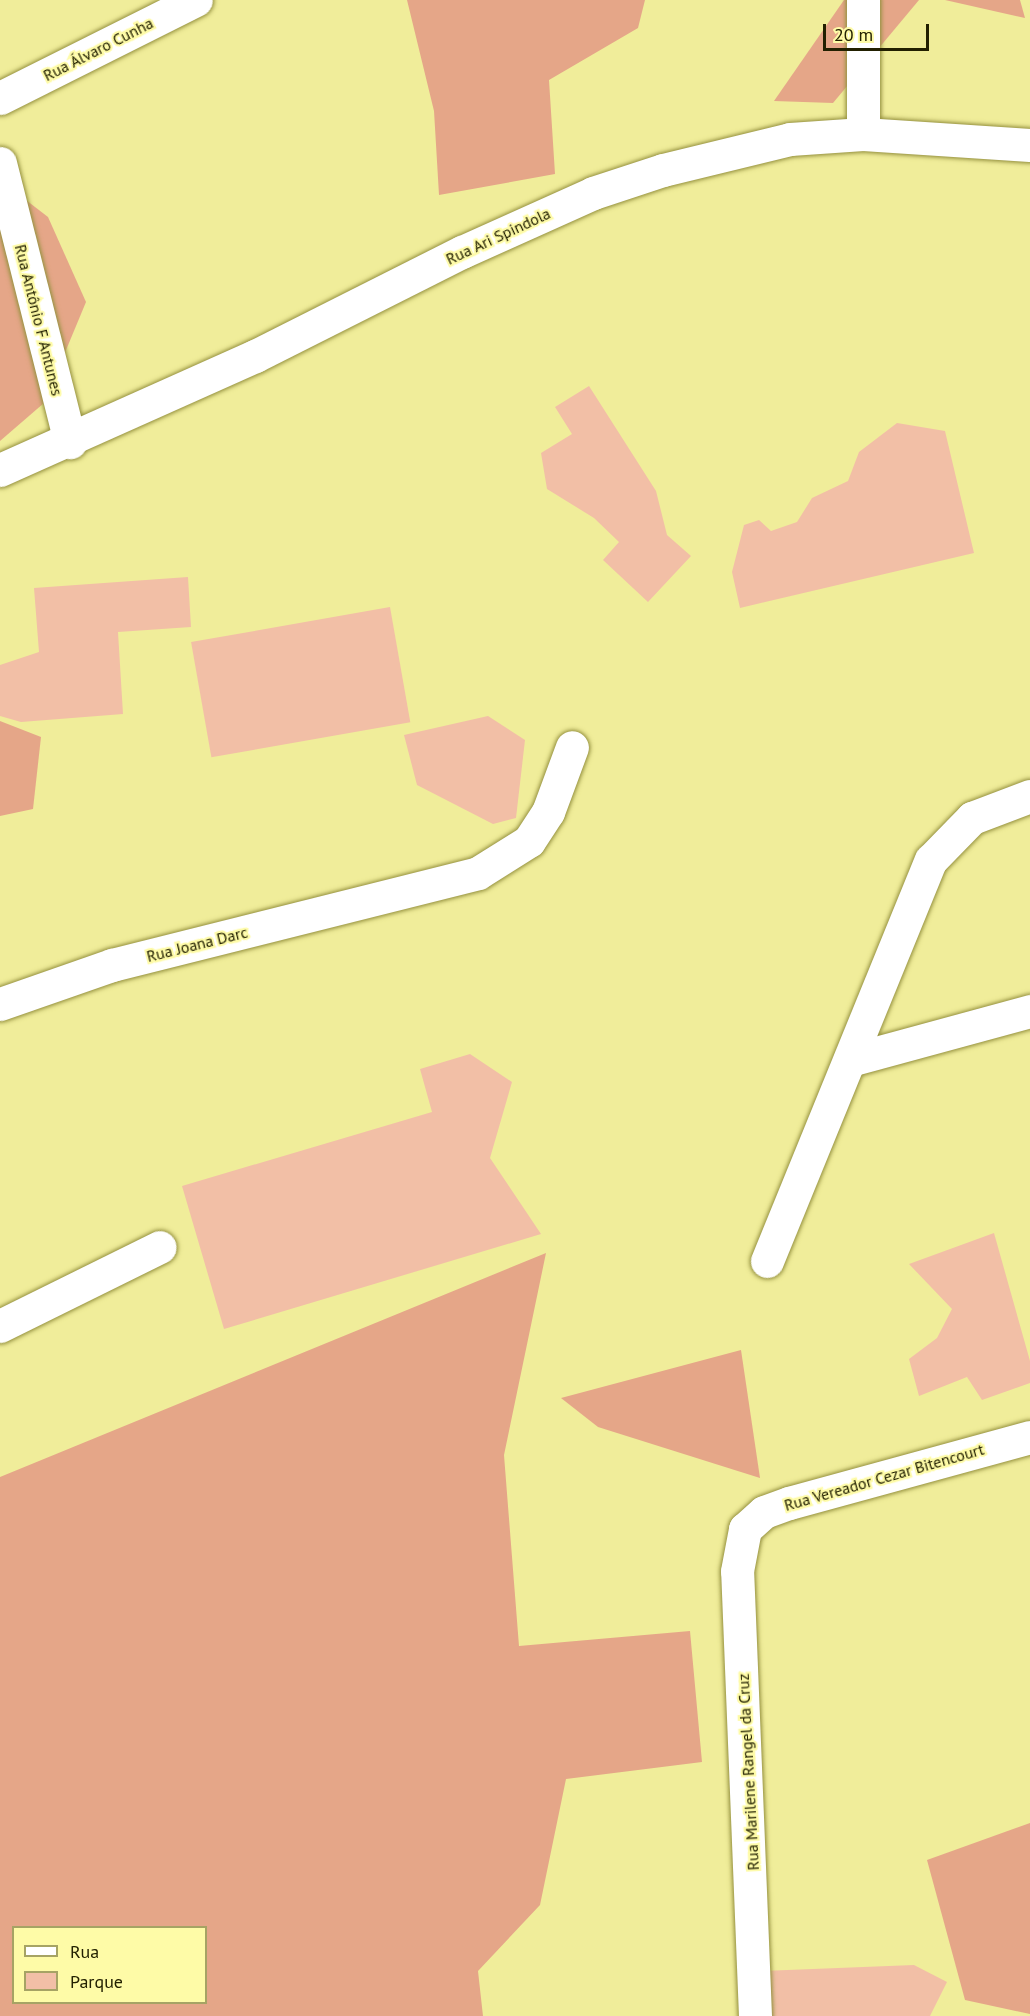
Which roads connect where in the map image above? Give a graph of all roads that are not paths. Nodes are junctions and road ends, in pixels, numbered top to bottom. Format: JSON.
{"nodes":[{"id":1,"x":196,"y":0,"type":"edge"},
{"id":2,"x":863,"y":0,"type":"edge"},
{"id":3,"x":0,"y":98,"type":"edge"},
{"id":4,"x":863,"y":134,"type":"junction"},
{"id":5,"x":1030,"y":145,"type":"edge"},
{"id":6,"x":0,"y":164,"type":"edge"},
{"id":7,"x":70,"y":442,"type":"junction"},
{"id":8,"x":0,"y":470,"type":"edge"},
{"id":9,"x":572,"y":747,"type":"dead end"},
{"id":10,"x":1030,"y":796,"type":"edge"},
{"id":11,"x":0,"y":1004,"type":"edge"},
{"id":12,"x":1030,"y":1011,"type":"edge"},
{"id":13,"x":850,"y":1060,"type":"junction"},
{"id":14,"x":160,"y":1247,"type":"dead end"},
{"id":15,"x":767,"y":1261,"type":"dead end"},
{"id":16,"x":0,"y":1326,"type":"edge"},
{"id":17,"x":1030,"y":1437,"type":"edge"},
{"id":18,"x":745,"y":1529,"type":"joint"},
{"id":19,"x":755,"y":2016,"type":"edge"}],
"edges":[{"from":1,"to":3,"type":"street","name":"Rua Álvaro Cunha"},
{"from":2,"to":4,"type":"street"},
{"from":4,"to":5,"type":"street","name":"Rua Ari Spindola"},
{"from":4,"to":7,"type":"street","name":"Rua Ari Spindola"},
{"from":6,"to":7,"type":"street","name":"Rua Antônio F Antunes"},
{"from":7,"to":8,"type":"street","name":"Rua Ari Spindola"},
{"from":9,"to":11,"type":"street","name":"Rua Joana Darc"},
{"from":10,"to":13,"type":"street"},
{"from":12,"to":13,"type":"street"},
{"from":13,"to":15,"type":"street"},
{"from":14,"to":16,"type":"street"},
{"from":17,"to":18,"type":"street","name":"Rua Vereador Cezar Bitencourt"},
{"from":18,"to":19,"type":"street","name":"Rua Marilene Rangel da Cruz"}]}
